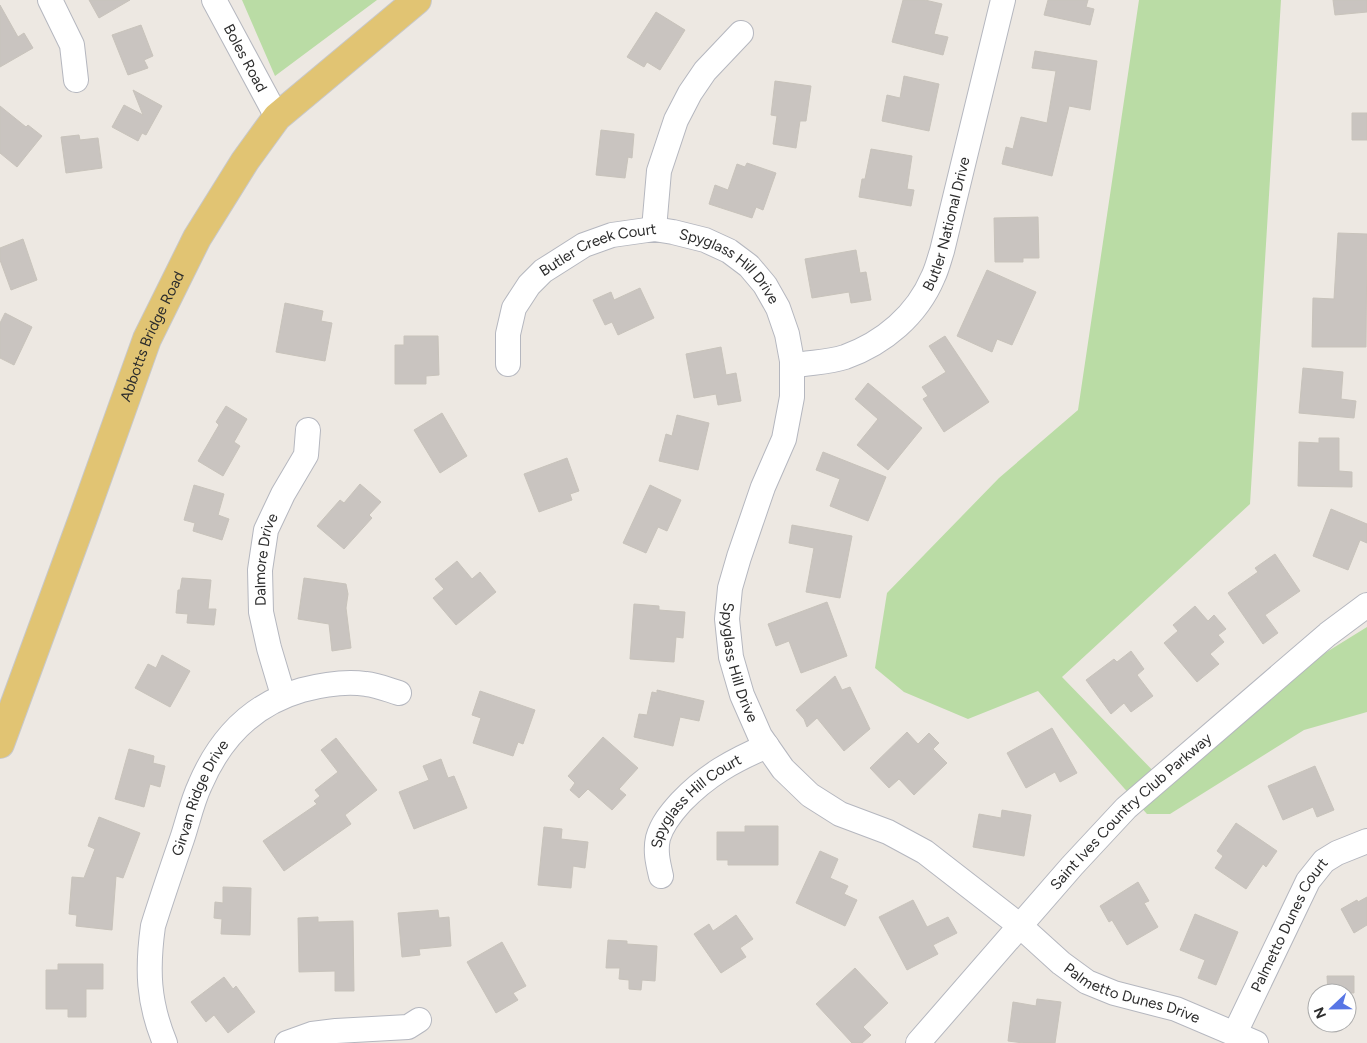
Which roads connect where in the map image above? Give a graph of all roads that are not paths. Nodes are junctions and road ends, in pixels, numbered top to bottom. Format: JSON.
{"nodes":[{"id":1,"x":50,"y":0,"type":"edge"},
{"id":2,"x":214,"y":0,"type":"edge"},
{"id":3,"x":417,"y":0,"type":"edge"},
{"id":4,"x":1004,"y":0,"type":"edge"},
{"id":5,"x":741,"y":33,"type":"dead end"},
{"id":6,"x":76,"y":80,"type":"dead end"},
{"id":7,"x":277,"y":117,"type":"junction"},
{"id":8,"x":654,"y":229,"type":"junction"},
{"id":9,"x":508,"y":364,"type":"dead end"},
{"id":10,"x":792,"y":366,"type":"junction"},
{"id":11,"x":308,"y":430,"type":"dead end"},
{"id":12,"x":1367,"y":605,"type":"edge"},
{"id":13,"x":399,"y":693,"type":"dead end"},
{"id":14,"x":283,"y":695,"type":"junction"},
{"id":15,"x":0,"y":744,"type":"edge"},
{"id":16,"x":767,"y":746,"type":"junction"},
{"id":17,"x":1367,"y":841,"type":"edge"},
{"id":18,"x":661,"y":876,"type":"dead end"},
{"id":19,"x":1019,"y":926,"type":"junction"},
{"id":20,"x":419,"y":1020,"type":"dead end"},
{"id":21,"x":1235,"y":1033,"type":"junction"},
{"id":22,"x":165,"y":1043,"type":"edge"},
{"id":23,"x":287,"y":1043,"type":"edge"},
{"id":24,"x":918,"y":1043,"type":"edge"},
{"id":25,"x":1256,"y":1043,"type":"edge"}],
"edges":[{"from":1,"to":6,"type":"street"},
{"from":2,"to":7,"type":"street","name":"Boles Road"},
{"from":3,"to":7,"type":"main road","name":"Abbotts Bridge Road"},
{"from":4,"to":10,"type":"street","name":"Butler National Drive"},
{"from":5,"to":8,"type":"street","name":"Butler Creek Court"},
{"from":7,"to":15,"type":"main road","name":"Abbotts Bridge Road"},
{"from":8,"to":9,"type":"street","name":"Butler Creek Court"},
{"from":8,"to":10,"type":"street","name":"Spyglass Hill Drive"},
{"from":10,"to":16,"type":"street","name":"Spyglass Hill Drive"},
{"from":11,"to":14,"type":"street","name":"Dalmore Drive"},
{"from":12,"to":19,"type":"street","name":"Saint Ives Country Club Parkway"},
{"from":13,"to":14,"type":"street","name":"Girvan Ridge Drive"},
{"from":14,"to":22,"type":"street","name":"Girvan Ridge Drive"},
{"from":16,"to":18,"type":"street","name":"Spyglass Hill Court"},
{"from":16,"to":19,"type":"street","name":"Spyglass Hill Drive"},
{"from":17,"to":21,"type":"street","name":"Palmetto Dunes Court"},
{"from":19,"to":21,"type":"street","name":"Palmetto Dunes Drive"},
{"from":19,"to":24,"type":"street","name":"Saint Ives Country Club Parkway"},
{"from":20,"to":23,"type":"street"},
{"from":21,"to":25,"type":"street","name":"Palmetto Dunes Drive"}]}
